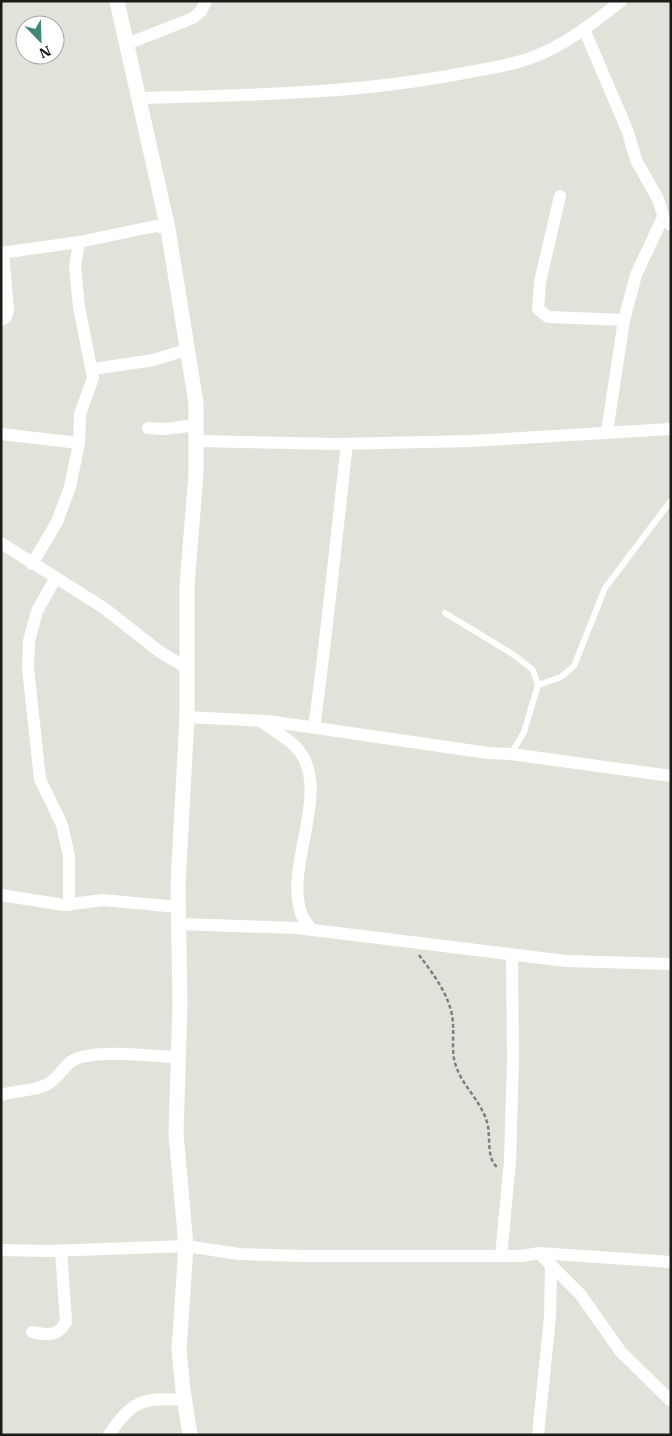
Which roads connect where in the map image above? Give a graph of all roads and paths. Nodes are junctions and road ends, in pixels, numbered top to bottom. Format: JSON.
{"nodes":[{"id":1,"x":117,"y":1,"type":"edge"},
{"id":2,"x":206,"y":1,"type":"edge"},
{"id":3,"x":621,"y":1,"type":"edge"},
{"id":4,"x":584,"y":30,"type":"junction"},
{"id":5,"x":127,"y":44,"type":"junction"},
{"id":6,"x":139,"y":98,"type":"junction"},
{"id":7,"x":560,"y":196,"type":"dead end"},
{"id":8,"x":667,"y":221,"type":"edge"},
{"id":9,"x":168,"y":229,"type":"junction"},
{"id":10,"x":79,"y":242,"type":"junction"},
{"id":11,"x":2,"y":253,"type":"edge"},
{"id":12,"x":1,"y":320,"type":"edge"},
{"id":13,"x":624,"y":320,"type":"junction"},
{"id":14,"x":188,"y":349,"type":"junction"},
{"id":15,"x":93,"y":369,"type":"junction"},
{"id":16,"x":197,"y":425,"type":"junction"},
{"id":17,"x":148,"y":428,"type":"dead end"},
{"id":18,"x":671,"y":429,"type":"edge"},
{"id":19,"x":607,"y":432,"type":"junction"},
{"id":20,"x":1,"y":433,"type":"edge"},
{"id":21,"x":1,"y":439,"type":"edge"},
{"id":22,"x":197,"y":441,"type":"junction"},
{"id":23,"x":79,"y":443,"type":"junction"},
{"id":24,"x":346,"y":444,"type":"junction"},
{"id":25,"x":670,"y":502,"type":"edge"},
{"id":26,"x":1,"y":543,"type":"edge"},
{"id":27,"x":32,"y":564,"type":"junction"},
{"id":28,"x":54,"y":579,"type":"junction"},
{"id":29,"x":446,"y":613,"type":"dead end"},
{"id":30,"x":188,"y":668,"type":"junction"},
{"id":31,"x":538,"y":685,"type":"junction"},
{"id":32,"x":188,"y":717,"type":"junction"},
{"id":33,"x":260,"y":720,"type":"junction"},
{"id":34,"x":314,"y":728,"type":"junction"},
{"id":35,"x":511,"y":754,"type":"junction"},
{"id":36,"x":671,"y":776,"type":"edge"},
{"id":37,"x":1,"y":895,"type":"edge"},
{"id":38,"x":69,"y":905,"type":"junction"},
{"id":39,"x":178,"y":907,"type":"junction"},
{"id":40,"x":178,"y":924,"type":"junction"},
{"id":41,"x":311,"y":929,"type":"junction"},
{"id":42,"x":408,"y":941,"type":"junction"},
{"id":43,"x":512,"y":955,"type":"junction"},
{"id":44,"x":671,"y":964,"type":"edge"},
{"id":45,"x":178,"y":1057,"type":"junction"},
{"id":46,"x":1,"y":1095,"type":"edge"},
{"id":47,"x":508,"y":1177,"type":"junction"},
{"id":48,"x":186,"y":1246,"type":"junction"},
{"id":49,"x":1,"y":1250,"type":"edge"},
{"id":50,"x":61,"y":1251,"type":"junction"},
{"id":51,"x":539,"y":1253,"type":"junction"},
{"id":52,"x":501,"y":1256,"type":"junction"},
{"id":53,"x":671,"y":1262,"type":"edge"},
{"id":54,"x":552,"y":1266,"type":"junction"},
{"id":55,"x":32,"y":1332,"type":"dead end"},
{"id":56,"x":184,"y":1400,"type":"junction"},
{"id":57,"x":671,"y":1401,"type":"edge"},
{"id":58,"x":110,"y":1435,"type":"edge"},
{"id":59,"x":190,"y":1435,"type":"edge"},
{"id":60,"x":538,"y":1435,"type":"edge"}],
"edges":[{"from":1,"to":5,"type":"street"},
{"from":2,"to":5,"type":"street"},
{"from":3,"to":4,"type":"street"},
{"from":4,"to":6,"type":"street"},
{"from":4,"to":8,"type":"street"},
{"from":5,"to":6,"type":"street"},
{"from":6,"to":9,"type":"street"},
{"from":7,"to":13,"type":"street"},
{"from":8,"to":13,"type":"street"},
{"from":9,"to":10,"type":"street"},
{"from":9,"to":14,"type":"street"},
{"from":10,"to":11,"type":"street"},
{"from":10,"to":15,"type":"street"},
{"from":11,"to":12,"type":"street"},
{"from":13,"to":19,"type":"street"},
{"from":14,"to":15,"type":"street"},
{"from":14,"to":16,"type":"street"},
{"from":15,"to":23,"type":"street"},
{"from":16,"to":17,"type":"street"},
{"from":16,"to":22,"type":"street"},
{"from":18,"to":19,"type":"street"},
{"from":19,"to":24,"type":"street"},
{"from":20,"to":21,"type":"street"},
{"from":20,"to":23,"type":"street"},
{"from":22,"to":24,"type":"street"},
{"from":22,"to":30,"type":"street"},
{"from":23,"to":27,"type":"street"},
{"from":24,"to":34,"type":"street"},
{"from":25,"to":31,"type":"lane"},
{"from":26,"to":27,"type":"street"},
{"from":27,"to":28,"type":"street"},
{"from":28,"to":30,"type":"street"},
{"from":28,"to":38,"type":"street"},
{"from":29,"to":31,"type":"lane"},
{"from":30,"to":32,"type":"street"},
{"from":31,"to":35,"type":"lane"},
{"from":32,"to":33,"type":"street"},
{"from":32,"to":39,"type":"street"},
{"from":33,"to":34,"type":"street"},
{"from":33,"to":41,"type":"street"},
{"from":34,"to":35,"type":"street"},
{"from":35,"to":36,"type":"street"},
{"from":37,"to":38,"type":"street"},
{"from":38,"to":39,"type":"street"},
{"from":39,"to":40,"type":"street"},
{"from":40,"to":41,"type":"street"},
{"from":40,"to":45,"type":"street"},
{"from":41,"to":42,"type":"street"},
{"from":42,"to":43,"type":"street"},
{"from":42,"to":47,"type":"path"},
{"from":43,"to":44,"type":"street"},
{"from":43,"to":47,"type":"street"},
{"from":45,"to":46,"type":"street"},
{"from":45,"to":48,"type":"street"},
{"from":47,"to":52,"type":"street"},
{"from":48,"to":50,"type":"street"},
{"from":48,"to":52,"type":"street"},
{"from":48,"to":56,"type":"street"},
{"from":49,"to":50,"type":"street"},
{"from":50,"to":55,"type":"street"},
{"from":51,"to":52,"type":"street"},
{"from":51,"to":53,"type":"street"},
{"from":51,"to":54,"type":"street"},
{"from":54,"to":57,"type":"street"},
{"from":54,"to":60,"type":"street"},
{"from":56,"to":58,"type":"street"},
{"from":56,"to":59,"type":"street"}]}
